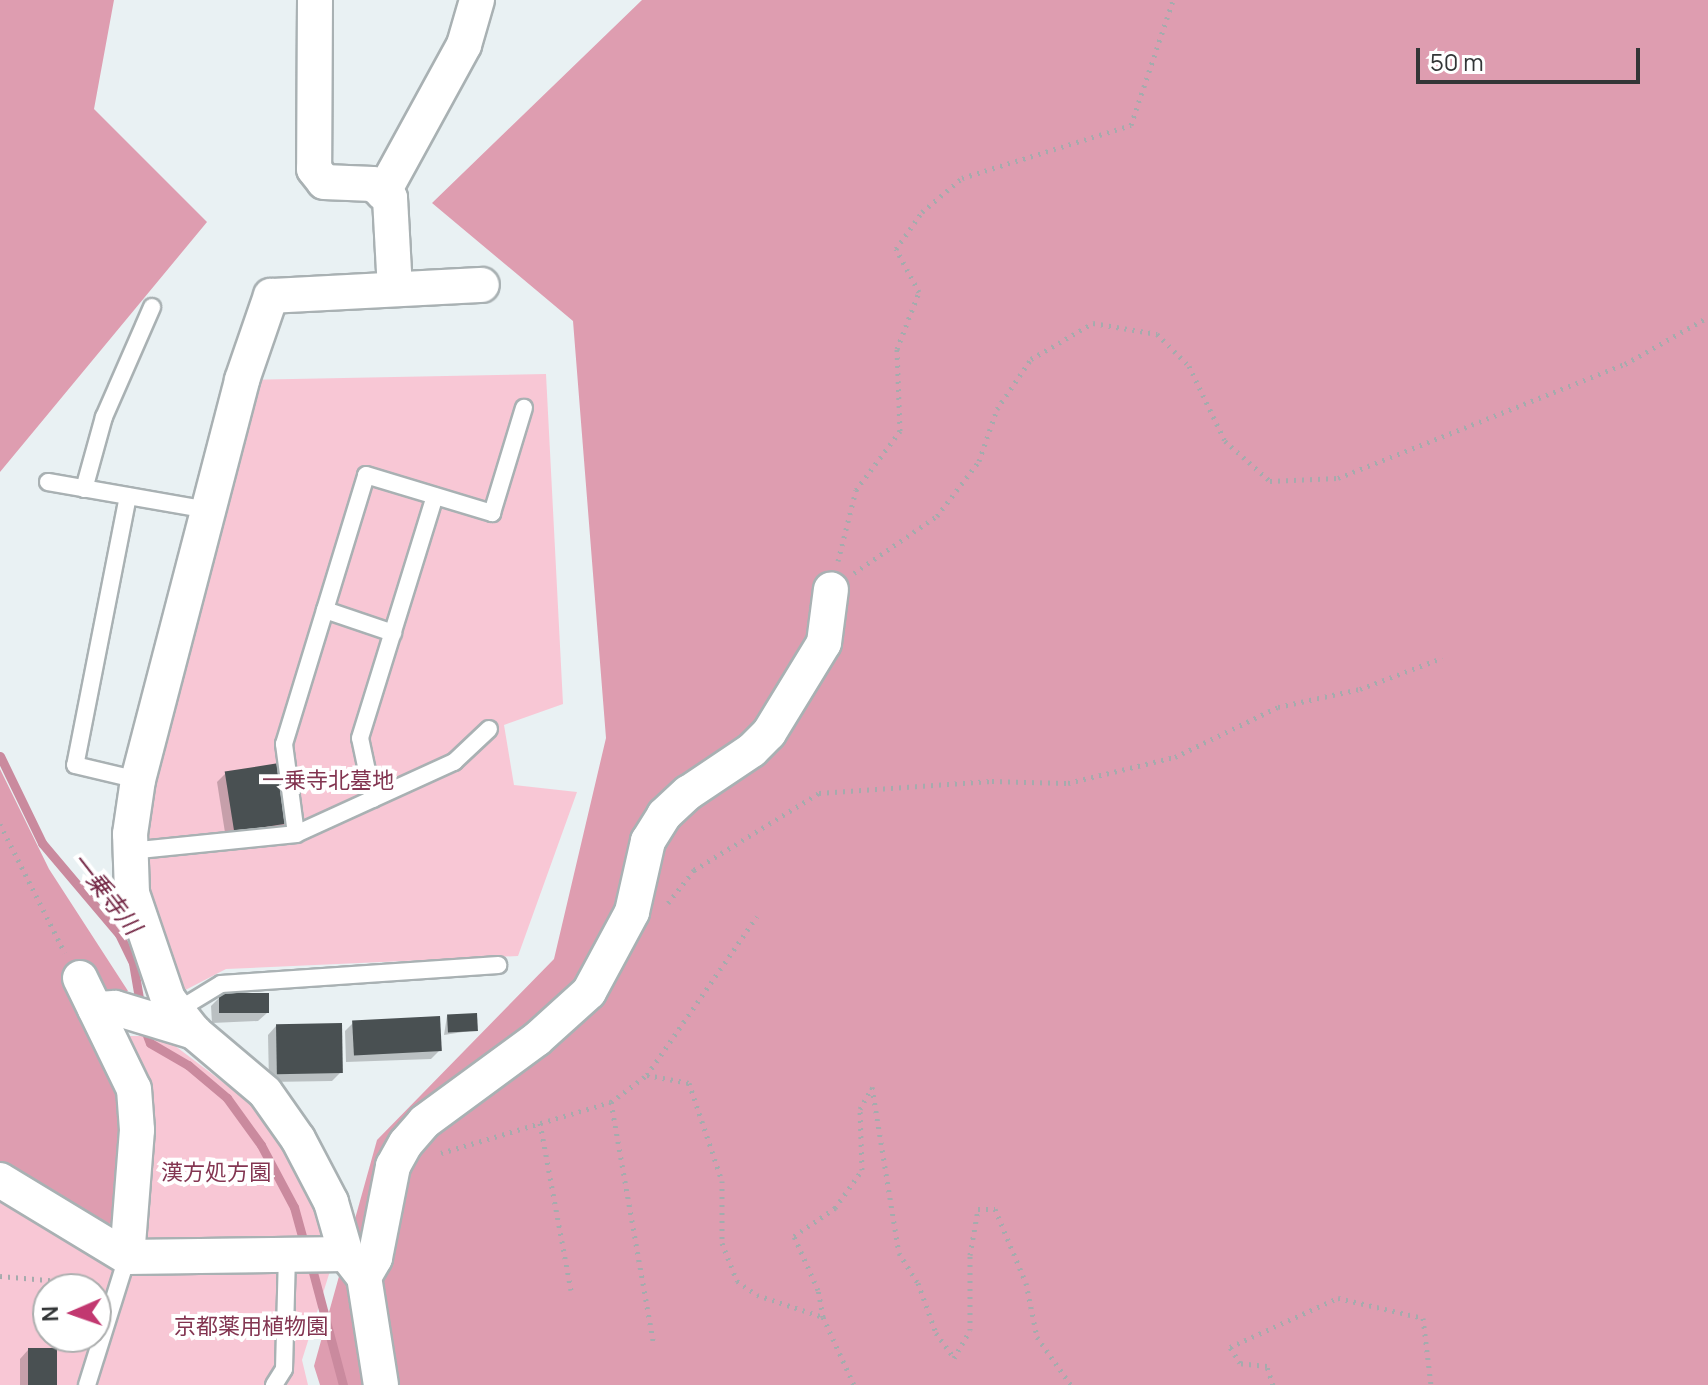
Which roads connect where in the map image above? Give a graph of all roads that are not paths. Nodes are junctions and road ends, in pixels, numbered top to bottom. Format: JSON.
{"nodes":[{"id":1,"x":315,"y":0,"type":"edge"},
{"id":2,"x":477,"y":0,"type":"edge"},
{"id":3,"x":383,"y":193,"type":"junction"},
{"id":4,"x":482,"y":285,"type":"dead end"},
{"id":5,"x":395,"y":289,"type":"junction"},
{"id":6,"x":152,"y":307,"type":"dead end"},
{"id":7,"x":524,"y":408,"type":"dead end"},
{"id":8,"x":48,"y":482,"type":"dead end"},
{"id":9,"x":84,"y":489,"type":"junction"},
{"id":10,"x":128,"y":496,"type":"junction"},
{"id":11,"x":435,"y":496,"type":"junction"},
{"id":12,"x":208,"y":510,"type":"junction"},
{"id":13,"x":831,"y":589,"type":"road end"},
{"id":14,"x":325,"y":610,"type":"junction"},
{"id":15,"x":393,"y":633,"type":"junction"},
{"id":16,"x":489,"y":729,"type":"dead end"},
{"id":17,"x":138,"y":780,"type":"junction"},
{"id":18,"x":373,"y":799,"type":"junction"},
{"id":19,"x":296,"y":834,"type":"junction"},
{"id":20,"x":130,"y":851,"type":"junction"},
{"id":21,"x":498,"y":965,"type":"dead end"},
{"id":22,"x":80,"y":978,"type":"road end"},
{"id":23,"x":105,"y":1009,"type":"junction"},
{"id":24,"x":175,"y":1022,"type":"junction"},
{"id":25,"x":0,"y":1180,"type":"edge"},
{"id":26,"x":287,"y":1258,"type":"junction"},
{"id":27,"x":355,"y":1266,"type":"junction"},
{"id":28,"x":121,"y":1271,"type":"junction"},
{"id":29,"x":87,"y":1385,"type":"edge"},
{"id":30,"x":274,"y":1385,"type":"edge"},
{"id":31,"x":381,"y":1385,"type":"edge"}],
"edges":[{"from":1,"to":3,"type":"street"},
{"from":2,"to":3,"type":"street"},
{"from":3,"to":5,"type":"street"},
{"from":4,"to":5,"type":"street"},
{"from":5,"to":12,"type":"street"},
{"from":6,"to":9,"type":"lane"},
{"from":7,"to":11,"type":"lane"},
{"from":8,"to":9,"type":"lane"},
{"from":9,"to":10,"type":"lane"},
{"from":10,"to":12,"type":"lane"},
{"from":10,"to":17,"type":"lane"},
{"from":11,"to":14,"type":"lane"},
{"from":11,"to":15,"type":"lane"},
{"from":12,"to":17,"type":"street"},
{"from":13,"to":27,"type":"street"},
{"from":14,"to":15,"type":"lane"},
{"from":14,"to":19,"type":"lane"},
{"from":15,"to":18,"type":"lane"},
{"from":16,"to":18,"type":"lane"},
{"from":17,"to":20,"type":"street"},
{"from":18,"to":19,"type":"lane"},
{"from":19,"to":20,"type":"lane"},
{"from":20,"to":24,"type":"street"},
{"from":21,"to":24,"type":"lane"},
{"from":22,"to":23,"type":"street"},
{"from":23,"to":24,"type":"street"},
{"from":23,"to":28,"type":"street"},
{"from":24,"to":27,"type":"street"},
{"from":25,"to":28,"type":"street"},
{"from":26,"to":27,"type":"street"},
{"from":26,"to":28,"type":"street"},
{"from":26,"to":30,"type":"lane"},
{"from":27,"to":31,"type":"street"},
{"from":28,"to":29,"type":"lane"}]}
